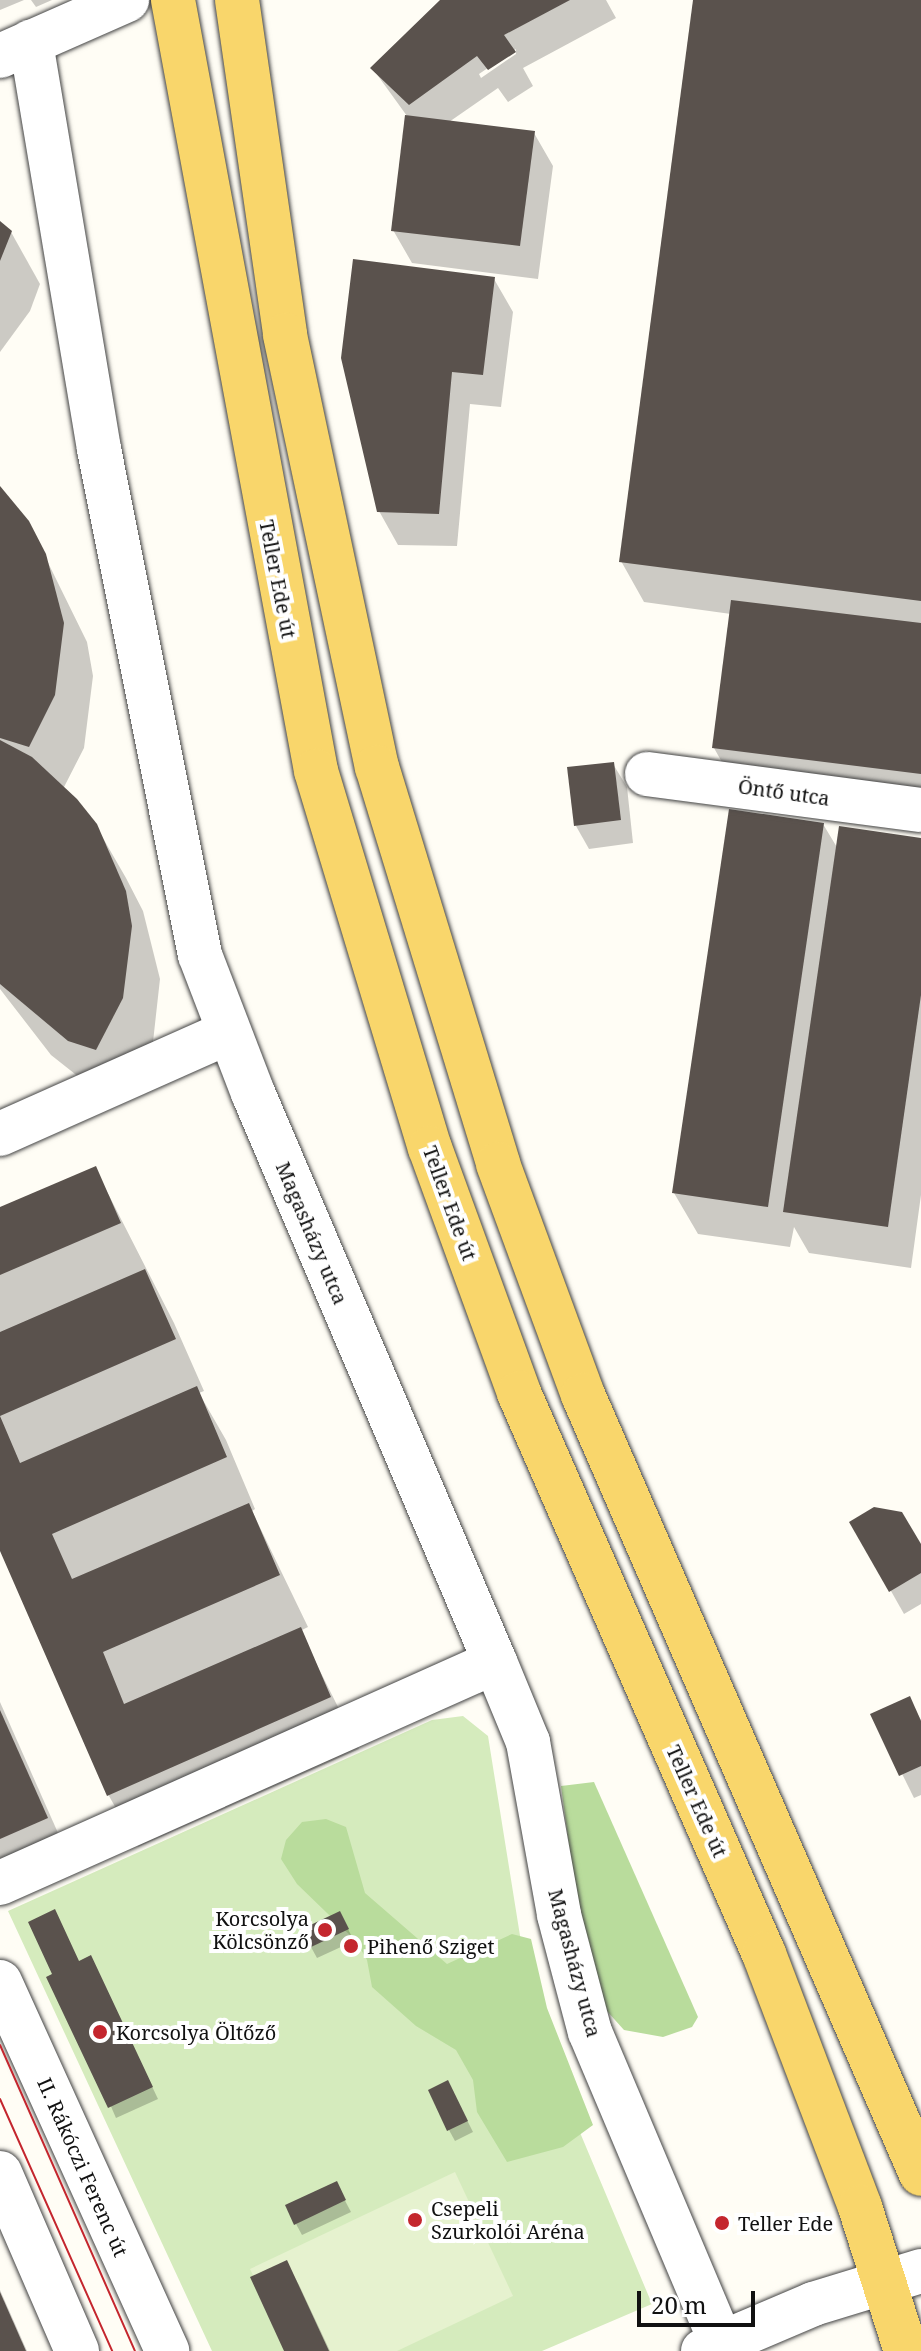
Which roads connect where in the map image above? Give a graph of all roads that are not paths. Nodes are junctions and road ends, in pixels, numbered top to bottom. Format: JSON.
{"nodes":[{"id":1,"x":127,"y":0,"type":"edge"},
{"id":2,"x":173,"y":0,"type":"edge"},
{"id":3,"x":237,"y":0,"type":"edge"},
{"id":4,"x":15,"y":49,"type":"edge"},
{"id":5,"x":647,"y":774,"type":"dead end"},
{"id":6,"x":921,"y":810,"type":"edge"},
{"id":7,"x":227,"y":1033,"type":"junction"},
{"id":8,"x":0,"y":1134,"type":"edge"},
{"id":9,"x":495,"y":1662,"type":"junction"},
{"id":10,"x":0,"y":1883,"type":"edge"},
{"id":11,"x":0,"y":1982,"type":"edge"},
{"id":12,"x":0,"y":2173,"type":"edge"},
{"id":13,"x":921,"y":2174,"type":"edge"},
{"id":14,"x":903,"y":2278,"type":"edge"},
{"id":15,"x":717,"y":2348,"type":"edge"},
{"id":16,"x":77,"y":2351,"type":"edge"},
{"id":17,"x":167,"y":2351,"type":"edge"},
{"id":18,"x":906,"y":2351,"type":"edge"}],
"edges":[{"from":1,"to":4,"type":"street"},
{"from":2,"to":14,"type":"main road","name":"Teller Ede út"},
{"from":3,"to":13,"type":"main road"},
{"from":4,"to":7,"type":"street","name":"Magasházy utca"},
{"from":5,"to":6,"type":"street","name":"Öntő utca"},
{"from":7,"to":8,"type":"street"},
{"from":7,"to":9,"type":"street","name":"Magasházy utca"},
{"from":9,"to":10,"type":"street"},
{"from":9,"to":15,"type":"street","name":"Magasházy utca"},
{"from":11,"to":17,"type":"street","name":"II. Rákóczi Ferenc út"},
{"from":12,"to":16,"type":"street"},
{"from":14,"to":15,"type":"street"},
{"from":14,"to":18,"type":"main road","name":"Teller Ede út"}]}
